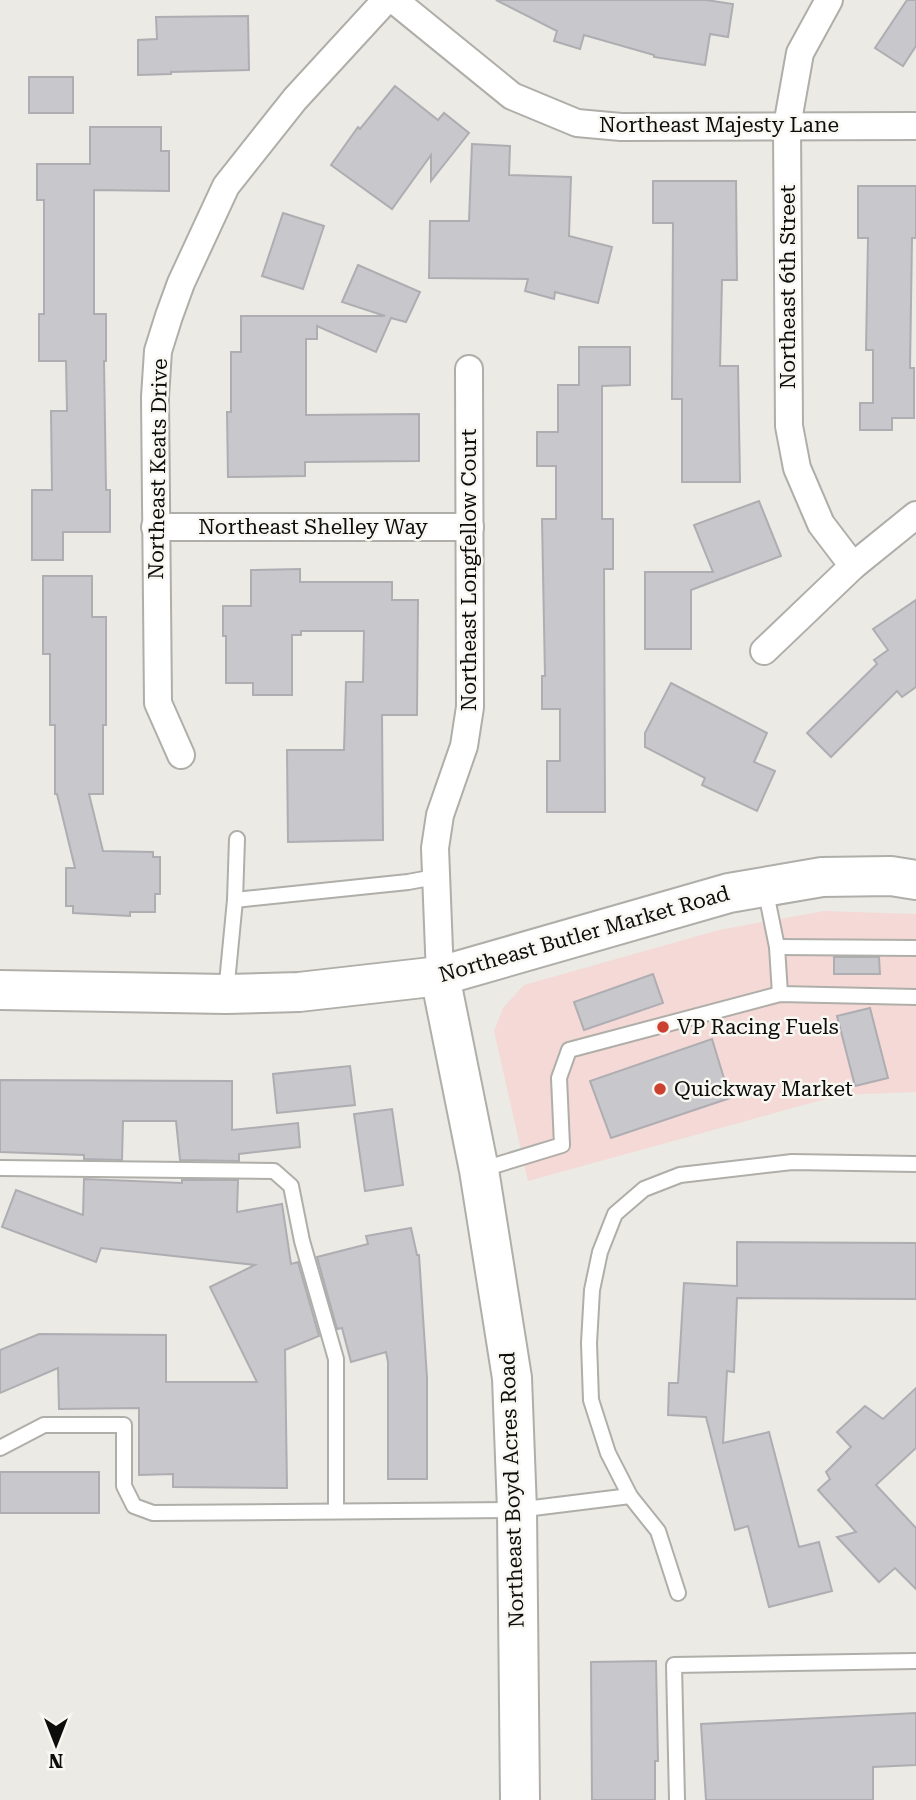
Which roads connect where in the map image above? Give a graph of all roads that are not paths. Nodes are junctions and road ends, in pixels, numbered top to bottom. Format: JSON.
{"nodes":[{"id":1,"x":386,"y":0,"type":"edge"},
{"id":2,"x":394,"y":0,"type":"edge"},
{"id":3,"x":829,"y":0,"type":"edge"},
{"id":4,"x":787,"y":126,"type":"junction"},
{"id":5,"x":916,"y":126,"type":"edge"},
{"id":6,"x":469,"y":369,"type":"dead end"},
{"id":7,"x":916,"y":515,"type":"edge"},
{"id":8,"x":156,"y":527,"type":"junction"},
{"id":9,"x":470,"y":527,"type":"junction"},
{"id":10,"x":853,"y":566,"type":"junction"},
{"id":11,"x":764,"y":651,"type":"dead end"},
{"id":12,"x":181,"y":755,"type":"dead end"},
{"id":13,"x":237,"y":839,"type":"dead end"},
{"id":14,"x":435,"y":877,"type":"junction"},
{"id":15,"x":916,"y":880,"type":"edge"},
{"id":16,"x":765,"y":887,"type":"junction"},
{"id":17,"x":235,"y":900,"type":"junction"},
{"id":18,"x":777,"y":947,"type":"junction"},
{"id":19,"x":916,"y":948,"type":"edge"},
{"id":20,"x":440,"y":976,"type":"junction"},
{"id":21,"x":0,"y":990,"type":"edge"},
{"id":22,"x":226,"y":994,"type":"junction"},
{"id":23,"x":780,"y":994,"type":"junction"},
{"id":24,"x":916,"y":997,"type":"edge"},
{"id":25,"x":916,"y":1164,"type":"edge"},
{"id":26,"x":0,"y":1168,"type":"edge"},
{"id":27,"x":479,"y":1170,"type":"junction"},
{"id":28,"x":0,"y":1448,"type":"edge"},
{"id":29,"x":630,"y":1496,"type":"junction"},
{"id":30,"x":336,"y":1510,"type":"junction"},
{"id":31,"x":517,"y":1510,"type":"junction"},
{"id":32,"x":678,"y":1593,"type":"dead end"},
{"id":33,"x":916,"y":1661,"type":"edge"},
{"id":34,"x":520,"y":1800,"type":"edge"},
{"id":35,"x":677,"y":1800,"type":"edge"}],
"edges":[{"from":1,"to":8,"type":"street","name":"Northeast Keats Drive"},
{"from":2,"to":4,"type":"street","name":"Northeast Majesty Lane"},
{"from":3,"to":4,"type":"street","name":"Northeast 6th Street"},
{"from":4,"to":5,"type":"street","name":"Northeast Majesty Lane"},
{"from":4,"to":10,"type":"street","name":"Northeast 6th Street"},
{"from":6,"to":9,"type":"street","name":"Northeast Longfellow Court"},
{"from":7,"to":10,"type":"street"},
{"from":8,"to":9,"type":"street","name":"Northeast Shelley Way"},
{"from":8,"to":12,"type":"street","name":"Northeast Keats Drive"},
{"from":9,"to":14,"type":"street","name":"Northeast Longfellow Court"},
{"from":10,"to":11,"type":"street"},
{"from":13,"to":17,"type":"lane"},
{"from":14,"to":17,"type":"lane"},
{"from":14,"to":20,"type":"street","name":"Northeast Longfellow Court"},
{"from":15,"to":16,"type":"main road","name":"Northeast Butler Market Road"},
{"from":16,"to":18,"type":"lane"},
{"from":16,"to":20,"type":"main road","name":"Northeast Butler Market Road"},
{"from":17,"to":22,"type":"lane"},
{"from":18,"to":19,"type":"lane"},
{"from":18,"to":23,"type":"lane"},
{"from":20,"to":22,"type":"main road","name":"Northeast Butler Market Road"},
{"from":20,"to":27,"type":"main road","name":"Northeast Boyd Acres Road"},
{"from":21,"to":22,"type":"main road","name":"Northeast Butler Market Road"},
{"from":23,"to":24,"type":"lane"},
{"from":23,"to":27,"type":"lane"},
{"from":25,"to":29,"type":"lane"},
{"from":26,"to":30,"type":"lane"},
{"from":27,"to":31,"type":"main road","name":"Northeast Boyd Acres Road"},
{"from":28,"to":30,"type":"lane"},
{"from":29,"to":31,"type":"lane"},
{"from":29,"to":32,"type":"lane"},
{"from":30,"to":31,"type":"lane"},
{"from":31,"to":34,"type":"main road","name":"Northeast Boyd Acres Road"},
{"from":33,"to":35,"type":"lane"}]}
